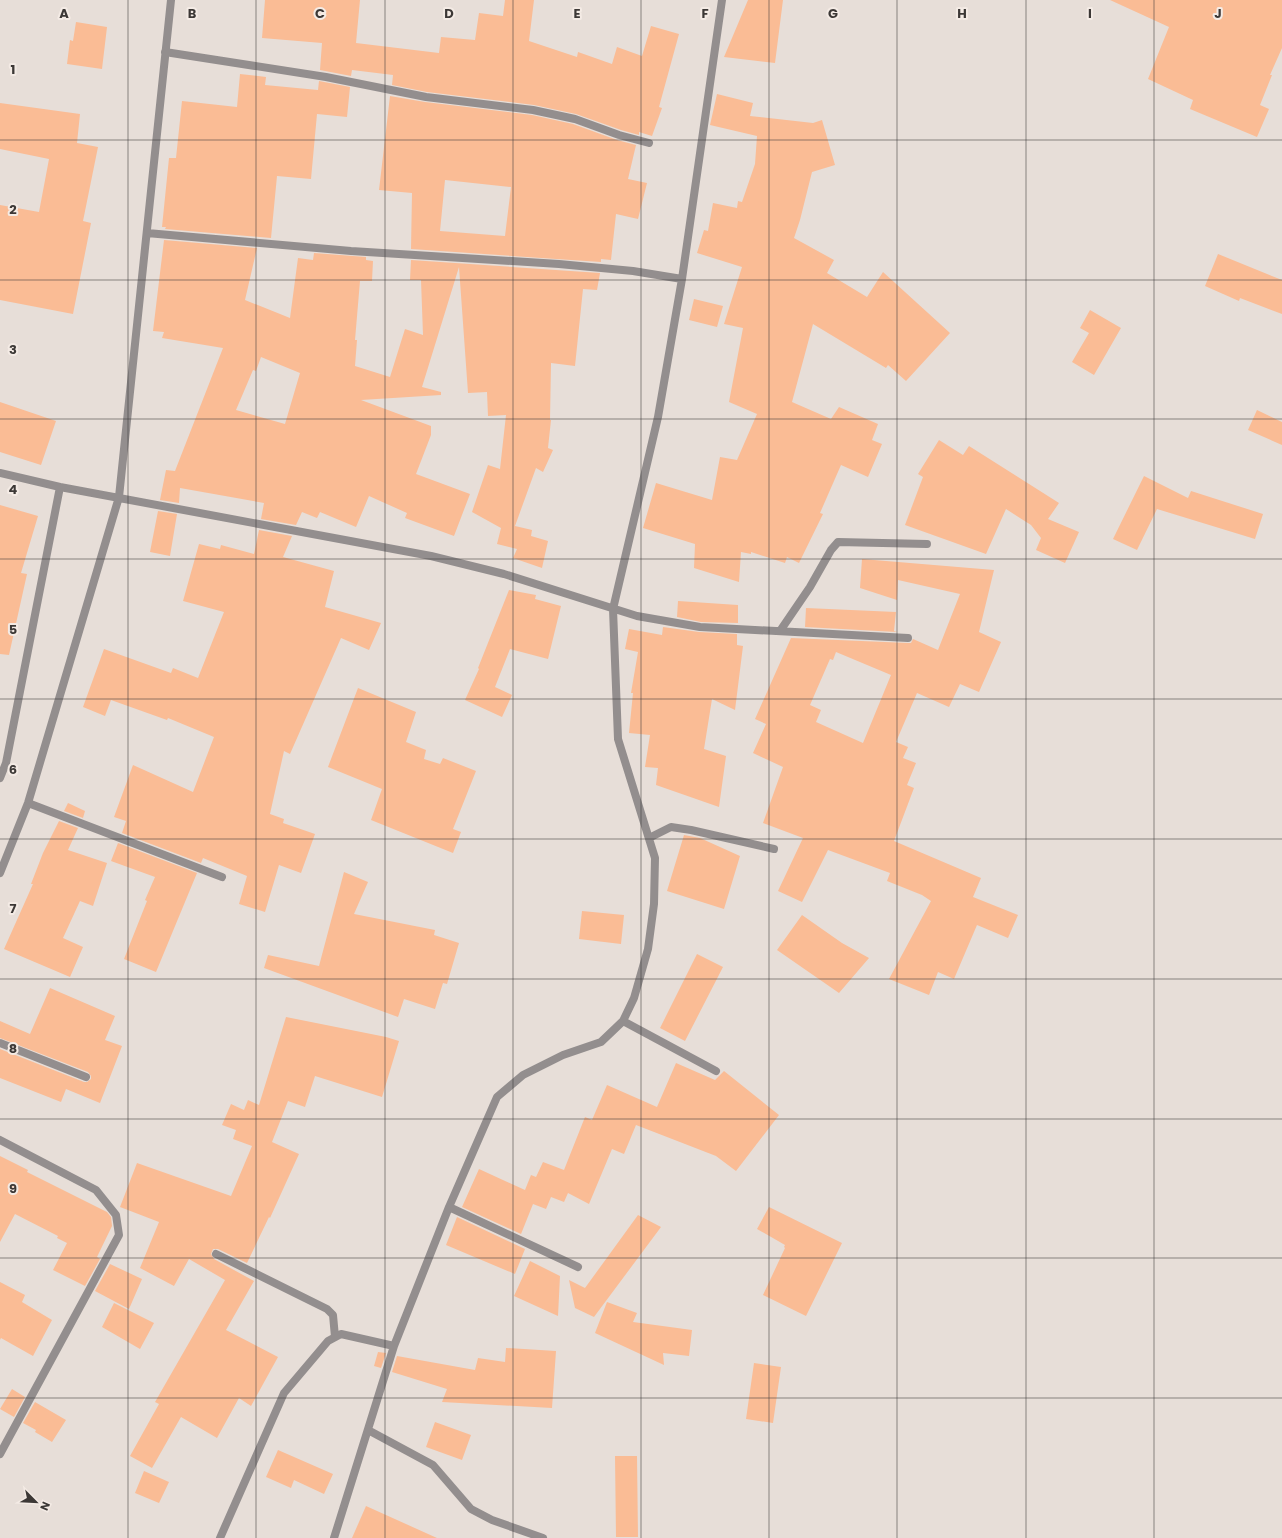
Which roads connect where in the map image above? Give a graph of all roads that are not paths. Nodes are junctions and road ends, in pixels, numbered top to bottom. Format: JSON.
{"nodes":[{"id":1,"x":171,"y":0,"type":"edge"},
{"id":2,"x":722,"y":0,"type":"edge"},
{"id":3,"x":165,"y":52,"type":"junction"},
{"id":4,"x":649,"y":143,"type":"dead end"},
{"id":5,"x":147,"y":233,"type":"junction"},
{"id":6,"x":682,"y":279,"type":"junction"},
{"id":7,"x":0,"y":473,"type":"edge"},
{"id":8,"x":60,"y":487,"type":"junction"},
{"id":9,"x":119,"y":497,"type":"junction"},
{"id":10,"x":927,"y":544,"type":"dead end"},
{"id":11,"x":613,"y":609,"type":"junction"},
{"id":12,"x":780,"y":631,"type":"junction"},
{"id":13,"x":908,"y":638,"type":"dead end"},
{"id":14,"x":0,"y":778,"type":"edge"},
{"id":15,"x":28,"y":803,"type":"junction"},
{"id":16,"x":648,"y":838,"type":"junction"},
{"id":17,"x":774,"y":849,"type":"dead end"},
{"id":18,"x":0,"y":873,"type":"edge"},
{"id":19,"x":222,"y":877,"type":"dead end"},
{"id":20,"x":623,"y":1021,"type":"junction"},
{"id":21,"x":0,"y":1043,"type":"edge"},
{"id":22,"x":716,"y":1071,"type":"dead end"},
{"id":23,"x":86,"y":1078,"type":"dead end"},
{"id":24,"x":0,"y":1140,"type":"edge"},
{"id":25,"x":449,"y":1207,"type":"junction"},
{"id":26,"x":216,"y":1254,"type":"dead end"},
{"id":27,"x":578,"y":1267,"type":"dead end"},
{"id":28,"x":335,"y":1337,"type":"junction"},
{"id":29,"x":394,"y":1346,"type":"junction"},
{"id":30,"x":368,"y":1430,"type":"junction"},
{"id":31,"x":0,"y":1454,"type":"edge"},
{"id":32,"x":220,"y":1538,"type":"edge"},
{"id":33,"x":334,"y":1538,"type":"edge"},
{"id":34,"x":543,"y":1538,"type":"edge"}],
"edges":[{"from":1,"to":3,"type":"street"},
{"from":2,"to":6,"type":"street"},
{"from":3,"to":4,"type":"street"},
{"from":3,"to":5,"type":"street"},
{"from":5,"to":6,"type":"street"},
{"from":5,"to":9,"type":"street"},
{"from":6,"to":11,"type":"street"},
{"from":7,"to":8,"type":"street"},
{"from":8,"to":9,"type":"street"},
{"from":8,"to":14,"type":"street"},
{"from":9,"to":11,"type":"street"},
{"from":9,"to":15,"type":"street"},
{"from":10,"to":12,"type":"street"},
{"from":11,"to":12,"type":"street"},
{"from":11,"to":16,"type":"street"},
{"from":12,"to":13,"type":"street"},
{"from":15,"to":18,"type":"street"},
{"from":15,"to":19,"type":"street"},
{"from":16,"to":17,"type":"street"},
{"from":16,"to":20,"type":"street"},
{"from":20,"to":22,"type":"street"},
{"from":20,"to":25,"type":"street"},
{"from":21,"to":23,"type":"street"},
{"from":24,"to":31,"type":"street"},
{"from":25,"to":27,"type":"street"},
{"from":25,"to":29,"type":"street"},
{"from":26,"to":28,"type":"street"},
{"from":28,"to":29,"type":"street"},
{"from":28,"to":32,"type":"street"},
{"from":29,"to":30,"type":"street"},
{"from":30,"to":33,"type":"street"},
{"from":30,"to":34,"type":"street"}]}
